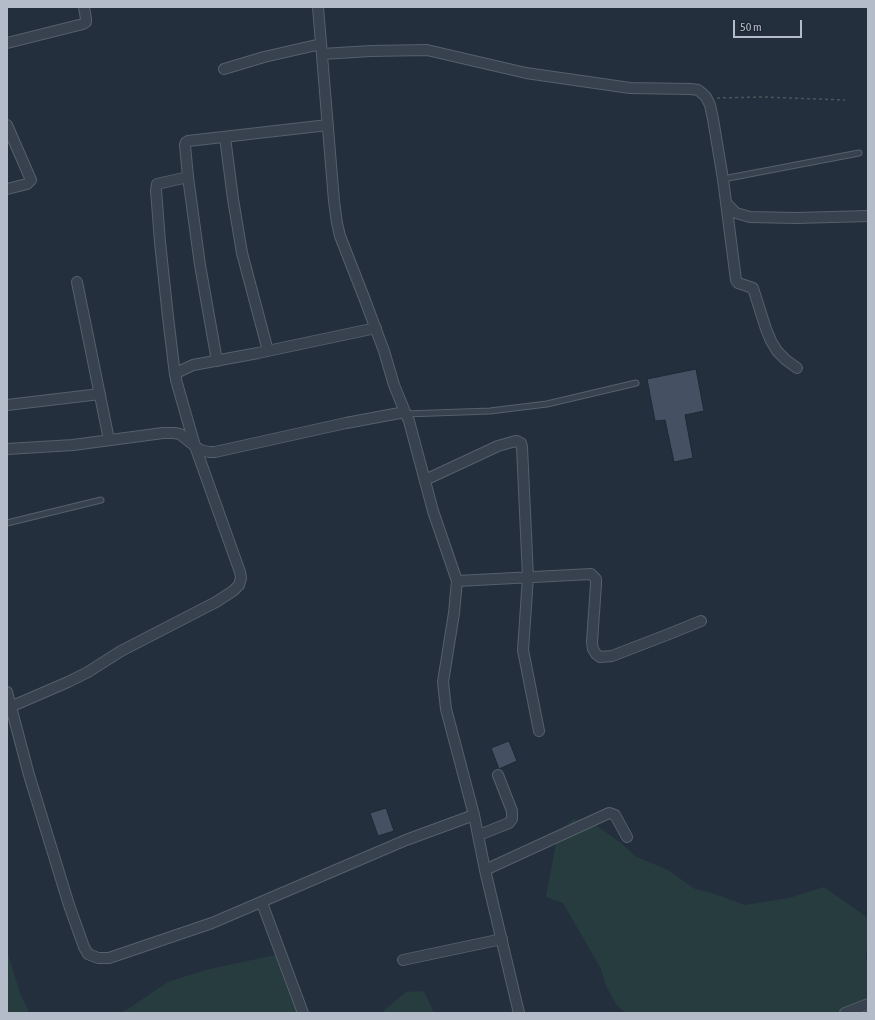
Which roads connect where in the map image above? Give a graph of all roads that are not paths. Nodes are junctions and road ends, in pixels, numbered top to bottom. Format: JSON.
{"nodes":[{"id":1,"x":84,"y":7,"type":"edge"},
{"id":2,"x":318,"y":7,"type":"edge"},
{"id":3,"x":7,"y":43,"type":"edge"},
{"id":4,"x":321,"y":49,"type":"junction"},
{"id":5,"x":224,"y":69,"type":"dead end"},
{"id":6,"x":7,"y":125,"type":"edge"},
{"id":7,"x":328,"y":125,"type":"junction"},
{"id":8,"x":225,"y":137,"type":"junction"},
{"id":9,"x":859,"y":153,"type":"dead end"},
{"id":10,"x":188,"y":177,"type":"junction"},
{"id":11,"x":723,"y":179,"type":"junction"},
{"id":12,"x":7,"y":189,"type":"edge"},
{"id":13,"x":726,"y":204,"type":"junction"},
{"id":14,"x":868,"y":216,"type":"edge"},
{"id":15,"x":78,"y":282,"type":"dead end"},
{"id":16,"x":376,"y":328,"type":"junction"},
{"id":17,"x":268,"y":351,"type":"junction"},
{"id":18,"x":217,"y":361,"type":"junction"},
{"id":19,"x":797,"y":368,"type":"dead end"},
{"id":20,"x":175,"y":375,"type":"junction"},
{"id":21,"x":636,"y":383,"type":"dead end"},
{"id":22,"x":100,"y":394,"type":"junction"},
{"id":23,"x":7,"y":404,"type":"edge"},
{"id":24,"x":406,"y":413,"type":"junction"},
{"id":25,"x":109,"y":440,"type":"junction"},
{"id":26,"x":195,"y":446,"type":"junction"},
{"id":27,"x":7,"y":449,"type":"edge"},
{"id":28,"x":424,"y":480,"type":"junction"},
{"id":29,"x":100,"y":500,"type":"dead end"},
{"id":30,"x":7,"y":523,"type":"edge"},
{"id":31,"x":528,"y":577,"type":"junction"},
{"id":32,"x":457,"y":581,"type":"junction"},
{"id":33,"x":701,"y":621,"type":"dead end"},
{"id":34,"x":7,"y":692,"type":"edge"},
{"id":35,"x":10,"y":707,"type":"junction"},
{"id":36,"x":539,"y":731,"type":"dead end"},
{"id":37,"x":498,"y":775,"type":"dead end"},
{"id":38,"x":474,"y":815,"type":"junction"},
{"id":39,"x":479,"y":835,"type":"junction"},
{"id":40,"x":627,"y":837,"type":"dead end"},
{"id":41,"x":486,"y":870,"type":"junction"},
{"id":42,"x":262,"y":903,"type":"junction"},
{"id":43,"x":502,"y":939,"type":"junction"},
{"id":44,"x":402,"y":960,"type":"dead end"},
{"id":45,"x":867,"y":1007,"type":"edge"},
{"id":46,"x":303,"y":1013,"type":"edge"},
{"id":47,"x":519,"y":1013,"type":"edge"},
{"id":48,"x":845,"y":1013,"type":"edge"}],
"edges":[{"from":1,"to":3,"type":"street"},
{"from":2,"to":4,"type":"street"},
{"from":4,"to":5,"type":"street"},
{"from":4,"to":7,"type":"street"},
{"from":4,"to":11,"type":"street"},
{"from":6,"to":12,"type":"street"},
{"from":7,"to":8,"type":"street"},
{"from":7,"to":16,"type":"street"},
{"from":8,"to":10,"type":"street"},
{"from":8,"to":17,"type":"street"},
{"from":9,"to":11,"type":"lane"},
{"from":10,"to":18,"type":"street"},
{"from":10,"to":20,"type":"street"},
{"from":11,"to":13,"type":"street"},
{"from":13,"to":14,"type":"street"},
{"from":13,"to":19,"type":"street"},
{"from":15,"to":22,"type":"street"},
{"from":16,"to":17,"type":"street"},
{"from":16,"to":24,"type":"street"},
{"from":17,"to":18,"type":"street"},
{"from":18,"to":20,"type":"street"},
{"from":20,"to":26,"type":"street"},
{"from":21,"to":24,"type":"lane"},
{"from":22,"to":23,"type":"street"},
{"from":22,"to":25,"type":"street"},
{"from":24,"to":26,"type":"street"},
{"from":24,"to":28,"type":"street"},
{"from":25,"to":26,"type":"street"},
{"from":25,"to":27,"type":"street"},
{"from":26,"to":35,"type":"street"},
{"from":28,"to":31,"type":"street"},
{"from":28,"to":32,"type":"street"},
{"from":29,"to":30,"type":"lane"},
{"from":31,"to":32,"type":"street"},
{"from":31,"to":33,"type":"street"},
{"from":31,"to":36,"type":"street"},
{"from":32,"to":38,"type":"street"},
{"from":34,"to":35,"type":"street"},
{"from":35,"to":42,"type":"street"},
{"from":37,"to":39,"type":"street"},
{"from":38,"to":39,"type":"street"},
{"from":38,"to":42,"type":"street"},
{"from":39,"to":41,"type":"street"},
{"from":40,"to":41,"type":"street"},
{"from":41,"to":43,"type":"street"},
{"from":42,"to":46,"type":"street"},
{"from":43,"to":44,"type":"street"},
{"from":43,"to":47,"type":"street"},
{"from":45,"to":48,"type":"street"}]}
